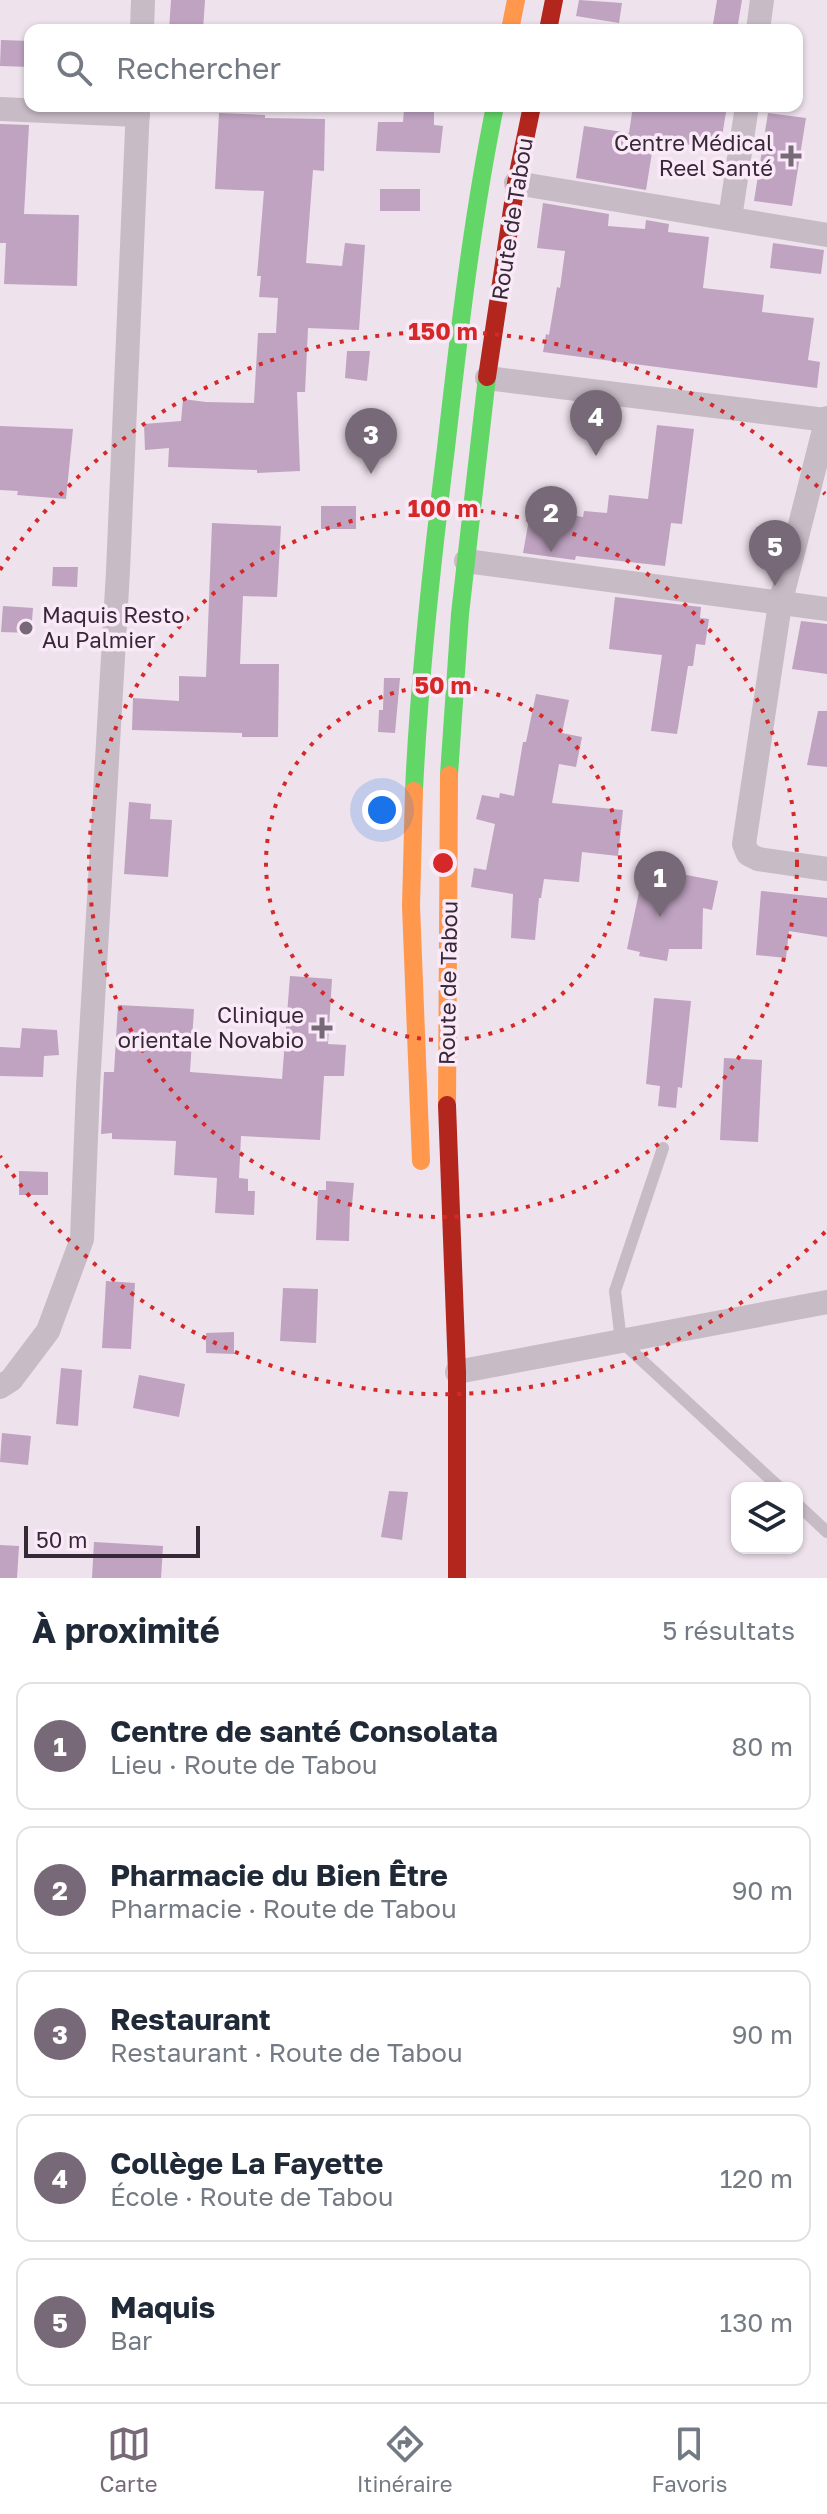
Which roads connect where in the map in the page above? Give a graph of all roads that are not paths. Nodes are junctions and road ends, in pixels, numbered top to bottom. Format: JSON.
{"nodes":[{"id":1,"x":143,"y":0,"type":"edge"},
{"id":2,"x":516,"y":0,"type":"edge"},
{"id":3,"x":554,"y":0,"type":"edge"},
{"id":4,"x":762,"y":0,"type":"edge"},
{"id":5,"x":142,"y":24,"type":"edge"},
{"id":6,"x":511,"y":24,"type":"edge"},
{"id":7,"x":549,"y":24,"type":"edge"},
{"id":8,"x":759,"y":24,"type":"edge"},
{"id":9,"x":0,"y":109,"type":"edge"},
{"id":10,"x":24,"y":109,"type":"edge"},
{"id":11,"x":138,"y":112,"type":"edge"},
{"id":12,"x":494,"y":112,"type":"edge"},
{"id":13,"x":531,"y":112,"type":"edge"},
{"id":14,"x":746,"y":112,"type":"edge"},
{"id":15,"x":516,"y":183,"type":"junction"},
{"id":16,"x":730,"y":218,"type":"junction"},
{"id":17,"x":827,"y":235,"type":"edge"},
{"id":18,"x":487,"y":378,"type":"junction"},
{"id":19,"x":827,"y":420,"type":"edge"},
{"id":20,"x":466,"y":561,"type":"junction"},
{"id":21,"x":780,"y":604,"type":"junction"},
{"id":22,"x":827,"y":609,"type":"edge"},
{"id":23,"x":827,"y":869,"type":"edge"},
{"id":24,"x":663,"y":1148,"type":"dead end"},
{"id":25,"x":422,"y":1181,"type":"dead end"},
{"id":26,"x":827,"y":1302,"type":"edge"},
{"id":27,"x":621,"y":1341,"type":"junction"},
{"id":28,"x":457,"y":1372,"type":"junction"},
{"id":29,"x":0,"y":1387,"type":"edge"},
{"id":30,"x":774,"y":1482,"type":"edge"},
{"id":31,"x":803,"y":1510,"type":"edge"},
{"id":32,"x":827,"y":1532,"type":"edge"},
{"id":33,"x":457,"y":1578,"type":"edge"}],
"edges":[{"from":1,"to":5,"type":"street"},
{"from":2,"to":6,"type":"main road"},
{"from":3,"to":7,"type":"main road"},
{"from":4,"to":8,"type":"street"},
{"from":9,"to":10,"type":"street"},
{"from":11,"to":29,"type":"street"},
{"from":12,"to":25,"type":"main road","name":"Route de Tabou"},
{"from":13,"to":15,"type":"main road","name":"Route de Tabou"},
{"from":14,"to":16,"type":"street"},
{"from":15,"to":16,"type":"street"},
{"from":15,"to":18,"type":"main road","name":"Route de Tabou"},
{"from":16,"to":17,"type":"street"},
{"from":18,"to":19,"type":"street"},
{"from":18,"to":20,"type":"main road","name":"Route de Tabou"},
{"from":19,"to":21,"type":"street"},
{"from":20,"to":21,"type":"street"},
{"from":20,"to":28,"type":"main road","name":"Route de Tabou"},
{"from":21,"to":22,"type":"street"},
{"from":21,"to":23,"type":"street"},
{"from":24,"to":27,"type":"lane"},
{"from":26,"to":27,"type":"street"},
{"from":27,"to":28,"type":"street"},
{"from":27,"to":30,"type":"lane"},
{"from":28,"to":33,"type":"main road","name":"Route de Tabou"},
{"from":31,"to":32,"type":"lane"}]}
